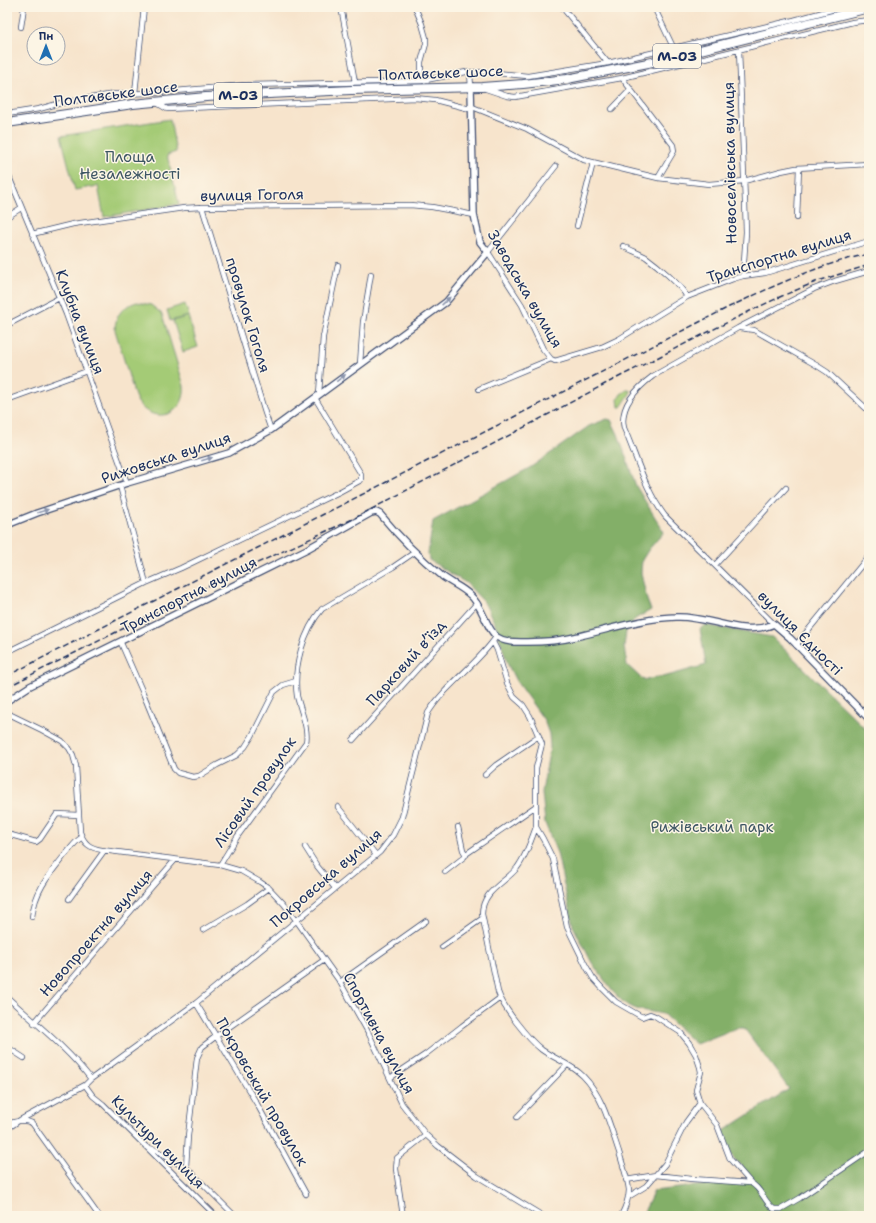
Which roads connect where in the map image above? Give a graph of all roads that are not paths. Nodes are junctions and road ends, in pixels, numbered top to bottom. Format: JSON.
{"nodes":[{"id":1,"x":24,"y":7,"type":"edge"},
{"id":2,"x":144,"y":7,"type":"edge"},
{"id":3,"x":341,"y":7,"type":"edge"},
{"id":4,"x":415,"y":7,"type":"edge"},
{"id":5,"x":562,"y":7,"type":"edge"},
{"id":6,"x":654,"y":7,"type":"edge"},
{"id":7,"x":842,"y":7,"type":"edge"},
{"id":8,"x":869,"y":8,"type":"edge"},
{"id":9,"x":869,"y":20,"type":"edge"},
{"id":10,"x":21,"y":27,"type":"dead end"},
{"id":11,"x":674,"y":48,"type":"junction"},
{"id":12,"x":739,"y":50,"type":"junction"},
{"id":13,"x":608,"y":63,"type":"junction"},
{"id":14,"x":470,"y":72,"type":"junction"},
{"id":15,"x":622,"y":78,"type":"junction"},
{"id":16,"x":422,"y":80,"type":"junction"},
{"id":17,"x":355,"y":82,"type":"junction"},
{"id":18,"x":482,"y":87,"type":"junction"},
{"id":19,"x":471,"y":88,"type":"junction"},
{"id":20,"x":631,"y":89,"type":"junction"},
{"id":21,"x":135,"y":93,"type":"junction"},
{"id":22,"x":156,"y":102,"type":"junction"},
{"id":23,"x":470,"y":107,"type":"junction"},
{"id":24,"x":612,"y":109,"type":"dead end"},
{"id":25,"x":7,"y":114,"type":"edge"},
{"id":26,"x":7,"y":123,"type":"edge"},
{"id":27,"x":593,"y":163,"type":"junction"},
{"id":28,"x":869,"y":164,"type":"edge"},
{"id":29,"x":556,"y":166,"type":"dead end"},
{"id":30,"x":799,"y":168,"type":"junction"},
{"id":31,"x":7,"y":172,"type":"edge"},
{"id":32,"x":658,"y":178,"type":"junction"},
{"id":33,"x":744,"y":181,"type":"junction"},
{"id":34,"x":202,"y":207,"type":"junction"},
{"id":35,"x":21,"y":208,"type":"junction"},
{"id":36,"x":474,"y":215,"type":"junction"},
{"id":37,"x":7,"y":217,"type":"edge"},
{"id":38,"x":797,"y":218,"type":"dead end"},
{"id":39,"x":577,"y":226,"type":"dead end"},
{"id":40,"x":32,"y":234,"type":"junction"},
{"id":41,"x":869,"y":241,"type":"edge"},
{"id":42,"x":623,"y":246,"type":"dead end"},
{"id":43,"x":488,"y":252,"type":"junction"},
{"id":44,"x":338,"y":265,"type":"dead end"},
{"id":45,"x":869,"y":271,"type":"edge"},
{"id":46,"x":371,"y":274,"type":"dead end"},
{"id":47,"x":743,"y":276,"type":"junction"},
{"id":48,"x":687,"y":297,"type":"junction"},
{"id":49,"x":58,"y":298,"type":"junction"},
{"id":50,"x":7,"y":325,"type":"edge"},
{"id":51,"x":738,"y":328,"type":"junction"},
{"id":52,"x":551,"y":359,"type":"junction"},
{"id":53,"x":360,"y":364,"type":"junction"},
{"id":54,"x":87,"y":371,"type":"junction"},
{"id":55,"x":479,"y":389,"type":"dead end"},
{"id":56,"x":317,"y":396,"type":"junction"},
{"id":57,"x":7,"y":400,"type":"edge"},
{"id":58,"x":869,"y":410,"type":"edge"},
{"id":59,"x":271,"y":430,"type":"junction"},
{"id":60,"x":127,"y":483,"type":"junction"},
{"id":61,"x":120,"y":486,"type":"junction"},
{"id":62,"x":786,"y":488,"type":"dead end"},
{"id":63,"x":7,"y":525,"type":"edge"},
{"id":64,"x":415,"y":552,"type":"junction"},
{"id":65,"x":869,"y":556,"type":"edge"},
{"id":66,"x":715,"y":565,"type":"junction"},
{"id":67,"x":146,"y":583,"type":"junction"},
{"id":68,"x":477,"y":602,"type":"junction"},
{"id":69,"x":774,"y":624,"type":"junction"},
{"id":70,"x":496,"y":637,"type":"junction"},
{"id":71,"x":121,"y":642,"type":"junction"},
{"id":72,"x":493,"y":642,"type":"junction"},
{"id":73,"x":796,"y":645,"type":"junction"},
{"id":74,"x":7,"y":652,"type":"edge"},
{"id":75,"x":296,"y":681,"type":"junction"},
{"id":76,"x":7,"y":700,"type":"edge"},
{"id":77,"x":7,"y":714,"type":"edge"},
{"id":78,"x":869,"y":719,"type":"edge"},
{"id":79,"x":539,"y":736,"type":"junction"},
{"id":80,"x":353,"y":740,"type":"dead end"},
{"id":81,"x":485,"y":775,"type":"dead end"},
{"id":82,"x":536,"y":806,"type":"junction"},
{"id":83,"x":338,"y":807,"type":"dead end"},
{"id":84,"x":79,"y":814,"type":"junction"},
{"id":85,"x":458,"y":827,"type":"dead end"},
{"id":86,"x":536,"y":827,"type":"junction"},
{"id":87,"x":7,"y":837,"type":"edge"},
{"id":88,"x":81,"y":838,"type":"junction"},
{"id":89,"x":305,"y":847,"type":"dead end"},
{"id":90,"x":104,"y":851,"type":"junction"},
{"id":91,"x":376,"y":855,"type":"junction"},
{"id":92,"x":466,"y":855,"type":"junction"},
{"id":93,"x":175,"y":860,"type":"junction"},
{"id":94,"x":220,"y":865,"type":"junction"},
{"id":95,"x":445,"y":872,"type":"dead end"},
{"id":96,"x":268,"y":888,"type":"junction"},
{"id":97,"x":335,"y":888,"type":"junction"},
{"id":98,"x":69,"y":899,"type":"dead end"},
{"id":99,"x":32,"y":917,"type":"dead end"},
{"id":100,"x":483,"y":918,"type":"junction"},
{"id":101,"x":296,"y":920,"type":"junction"},
{"id":102,"x":426,"y":921,"type":"dead end"},
{"id":103,"x":203,"y":930,"type":"dead end"},
{"id":104,"x":442,"y":947,"type":"dead end"},
{"id":105,"x":324,"y":960,"type":"junction"},
{"id":106,"x":340,"y":982,"type":"junction"},
{"id":107,"x":7,"y":997,"type":"edge"},
{"id":108,"x":500,"y":998,"type":"junction"},
{"id":109,"x":196,"y":1003,"type":"junction"},
{"id":110,"x":34,"y":1023,"type":"junction"},
{"id":111,"x":215,"y":1036,"type":"junction"},
{"id":112,"x":7,"y":1047,"type":"edge"},
{"id":113,"x":24,"y":1058,"type":"dead end"},
{"id":114,"x":568,"y":1065,"type":"junction"},
{"id":115,"x":390,"y":1078,"type":"junction"},
{"id":116,"x":91,"y":1079,"type":"junction"},
{"id":117,"x":85,"y":1085,"type":"junction"},
{"id":118,"x":700,"y":1102,"type":"junction"},
{"id":119,"x":517,"y":1117,"type":"dead end"},
{"id":120,"x":20,"y":1120,"type":"junction"},
{"id":121,"x":7,"y":1124,"type":"edge"},
{"id":122,"x":7,"y":1129,"type":"edge"},
{"id":123,"x":426,"y":1134,"type":"junction"},
{"id":124,"x":146,"y":1148,"type":"junction"},
{"id":125,"x":869,"y":1151,"type":"edge"},
{"id":126,"x":186,"y":1168,"type":"junction"},
{"id":127,"x":656,"y":1175,"type":"junction"},
{"id":128,"x":626,"y":1180,"type":"junction"},
{"id":129,"x":751,"y":1183,"type":"junction"},
{"id":130,"x":306,"y":1194,"type":"dead end"},
{"id":131,"x":628,"y":1197,"type":"junction"},
{"id":132,"x":99,"y":1216,"type":"edge"},
{"id":133,"x":216,"y":1216,"type":"edge"},
{"id":134,"x":235,"y":1216,"type":"edge"},
{"id":135,"x":403,"y":1216,"type":"edge"},
{"id":136,"x":543,"y":1216,"type":"edge"},
{"id":137,"x":621,"y":1216,"type":"edge"}],
"edges":[{"from":1,"to":10,"type":"street"},
{"from":2,"to":21,"type":"street"},
{"from":3,"to":17,"type":"street"},
{"from":4,"to":16,"type":"street"},
{"from":5,"to":13,"type":"street"},
{"from":6,"to":11,"type":"street"},
{"from":7,"to":11,"type":"street"},
{"from":8,"to":18,"type":"highway","name":"Полтавське шосе","number":"М-03"},
{"from":9,"to":12,"type":"street"},
{"from":11,"to":13,"type":"street"},
{"from":12,"to":15,"type":"street"},
{"from":12,"to":33,"type":"street","name":"Новоселівська вулиця"},
{"from":13,"to":14,"type":"street"},
{"from":14,"to":16,"type":"street"},
{"from":14,"to":19,"type":"street"},
{"from":15,"to":18,"type":"street"},
{"from":15,"to":20,"type":"street"},
{"from":16,"to":17,"type":"street"},
{"from":17,"to":21,"type":"street"},
{"from":18,"to":19,"type":"highway","name":"Полтавське шосе","number":"М-03"},
{"from":19,"to":22,"type":"highway","name":"Полтавське шосе","number":"М-03"},
{"from":19,"to":23,"type":"street","name":"Заводська вулиця"},
{"from":20,"to":24,"type":"street"},
{"from":20,"to":32,"type":"street"},
{"from":21,"to":25,"type":"street"},
{"from":22,"to":23,"type":"street"},
{"from":22,"to":26,"type":"highway","name":"Полтавське шосе","number":"М-03"},
{"from":23,"to":27,"type":"street"},
{"from":23,"to":36,"type":"street","name":"Заводська вулиця"},
{"from":27,"to":32,"type":"street"},
{"from":27,"to":39,"type":"street"},
{"from":28,"to":30,"type":"street"},
{"from":29,"to":43,"type":"street","name":"Рижовська вулиця"},
{"from":30,"to":33,"type":"street"},
{"from":30,"to":38,"type":"street"},
{"from":31,"to":35,"type":"street","name":"Клубна вулиця"},
{"from":32,"to":33,"type":"street"},
{"from":33,"to":47,"type":"street","name":"Новоселівська вулиця"},
{"from":34,"to":36,"type":"street","name":"вулиця Гоголя"},
{"from":34,"to":40,"type":"street","name":"вулиця Гоголя"},
{"from":34,"to":59,"type":"street","name":"провулок Гоголя"},
{"from":35,"to":37,"type":"street"},
{"from":35,"to":40,"type":"street","name":"Клубна вулиця"},
{"from":36,"to":43,"type":"street","name":"Заводська вулиця"},
{"from":40,"to":49,"type":"street","name":"Клубна вулиця"},
{"from":41,"to":47,"type":"street","name":"Транспортна вулиця"},
{"from":42,"to":48,"type":"street"},
{"from":43,"to":52,"type":"street","name":"Заводська вулиця"},
{"from":53,"to":43,"type":"street","name":"Рижовська вулиця","one_way":true},
{"from":44,"to":56,"type":"street"},
{"from":45,"to":51,"type":"street"},
{"from":46,"to":53,"type":"street"},
{"from":47,"to":48,"type":"street","name":"Транспортна вулиця"},
{"from":48,"to":52,"type":"street","name":"Транспортна вулиця"},
{"from":49,"to":50,"type":"street"},
{"from":49,"to":54,"type":"street","name":"Клубна вулиця"},
{"from":51,"to":58,"type":"street"},
{"from":51,"to":66,"type":"street","name":"вулиця Єдності"},
{"from":52,"to":55,"type":"street","name":"Транспортна вулиця"},
{"from":56,"to":53,"type":"street","name":"Рижовська вулиця","one_way":true},
{"from":54,"to":57,"type":"street"},
{"from":54,"to":60,"type":"street","name":"Клубна вулиця"},
{"from":56,"to":59,"type":"street","name":"Рижовська вулиця"},
{"from":56,"to":67,"type":"street","name":"Транспортна вулиця"},
{"from":60,"to":59,"type":"street","name":"Рижовська вулиця","one_way":true},
{"from":60,"to":61,"type":"street","name":"Рижовська вулиця"},
{"from":63,"to":61,"type":"street","name":"Рижовська вулиця","one_way":true},
{"from":61,"to":67,"type":"street"},
{"from":62,"to":66,"type":"street"},
{"from":64,"to":68,"type":"street"},
{"from":64,"to":71,"type":"street","name":"Транспортна вулиця"},
{"from":64,"to":75,"type":"street","name":"Лісовий провулок"},
{"from":65,"to":73,"type":"street"},
{"from":66,"to":69,"type":"street","name":"вулиця Єдності"},
{"from":67,"to":74,"type":"street","name":"Транспортна вулиця"},
{"from":68,"to":70,"type":"street"},
{"from":68,"to":80,"type":"street","name":"Парковий в’їзд"},
{"from":69,"to":70,"type":"street"},
{"from":69,"to":73,"type":"street","name":"вулиця Єдності"},
{"from":70,"to":72,"type":"street","name":"Покровська вулиця"},
{"from":71,"to":75,"type":"street"},
{"from":71,"to":76,"type":"street","name":"Транспортна вулиця"},
{"from":72,"to":79,"type":"street"},
{"from":72,"to":91,"type":"street","name":"Покровська вулиця"},
{"from":73,"to":78,"type":"street","name":"вулиця Єдності"},
{"from":75,"to":94,"type":"street","name":"Лісовий провулок"},
{"from":77,"to":84,"type":"street"},
{"from":79,"to":81,"type":"street"},
{"from":79,"to":82,"type":"street"},
{"from":82,"to":86,"type":"street"},
{"from":82,"to":92,"type":"street"},
{"from":83,"to":91,"type":"street"},
{"from":84,"to":87,"type":"street"},
{"from":84,"to":88,"type":"street"},
{"from":85,"to":92,"type":"street"},
{"from":86,"to":100,"type":"street"},
{"from":86,"to":118,"type":"street"},
{"from":88,"to":90,"type":"street","name":"Спортивна вулиця"},
{"from":88,"to":99,"type":"street"},
{"from":89,"to":97,"type":"street"},
{"from":90,"to":93,"type":"street","name":"Спортивна вулиця"},
{"from":90,"to":98,"type":"street"},
{"from":91,"to":97,"type":"street","name":"Покровська вулиця"},
{"from":92,"to":95,"type":"street"},
{"from":93,"to":94,"type":"street","name":"Спортивна вулиця"},
{"from":93,"to":110,"type":"street","name":"Новопроектна вулиця"},
{"from":94,"to":96,"type":"street","name":"Спортивна вулиця"},
{"from":96,"to":101,"type":"street","name":"Спортивна вулиця"},
{"from":96,"to":103,"type":"street"},
{"from":97,"to":101,"type":"street","name":"Покровська вулиця"},
{"from":100,"to":104,"type":"street"},
{"from":100,"to":108,"type":"street"},
{"from":101,"to":105,"type":"street","name":"Спортивна вулиця"},
{"from":101,"to":109,"type":"street","name":"Покровська вулиця"},
{"from":102,"to":106,"type":"street"},
{"from":105,"to":106,"type":"street","name":"Спортивна вулиця"},
{"from":105,"to":111,"type":"street"},
{"from":106,"to":115,"type":"street","name":"Спортивна вулиця"},
{"from":107,"to":110,"type":"street"},
{"from":108,"to":114,"type":"street"},
{"from":108,"to":115,"type":"street"},
{"from":109,"to":111,"type":"street","name":"Покровський провулок"},
{"from":109,"to":116,"type":"street","name":"Покровська вулиця"},
{"from":110,"to":116,"type":"street"},
{"from":111,"to":126,"type":"street"},
{"from":111,"to":130,"type":"street","name":"Покровський провулок"},
{"from":112,"to":113,"type":"street"},
{"from":114,"to":119,"type":"street"},
{"from":114,"to":128,"type":"street"},
{"from":115,"to":123,"type":"street","name":"Спортивна вулиця"},
{"from":116,"to":117,"type":"street","name":"Покровська вулиця"},
{"from":117,"to":120,"type":"street","name":"Покровська вулиця"},
{"from":117,"to":124,"type":"street","name":"Культури вулиця"},
{"from":118,"to":127,"type":"street"},
{"from":118,"to":129,"type":"street"},
{"from":120,"to":121,"type":"street"},
{"from":120,"to":122,"type":"street"},
{"from":120,"to":132,"type":"street"},
{"from":123,"to":135,"type":"street"},
{"from":123,"to":136,"type":"street","name":"Спортивна вулиця"},
{"from":124,"to":126,"type":"street","name":"Культури вулиця"},
{"from":124,"to":133,"type":"street","name":"Культури вулиця"},
{"from":125,"to":129,"type":"street"},
{"from":126,"to":134,"type":"street","name":"Культури вулиця"},
{"from":127,"to":128,"type":"street"},
{"from":127,"to":129,"type":"street"},
{"from":127,"to":131,"type":"street"},
{"from":128,"to":131,"type":"street"},
{"from":131,"to":137,"type":"street"}]}
